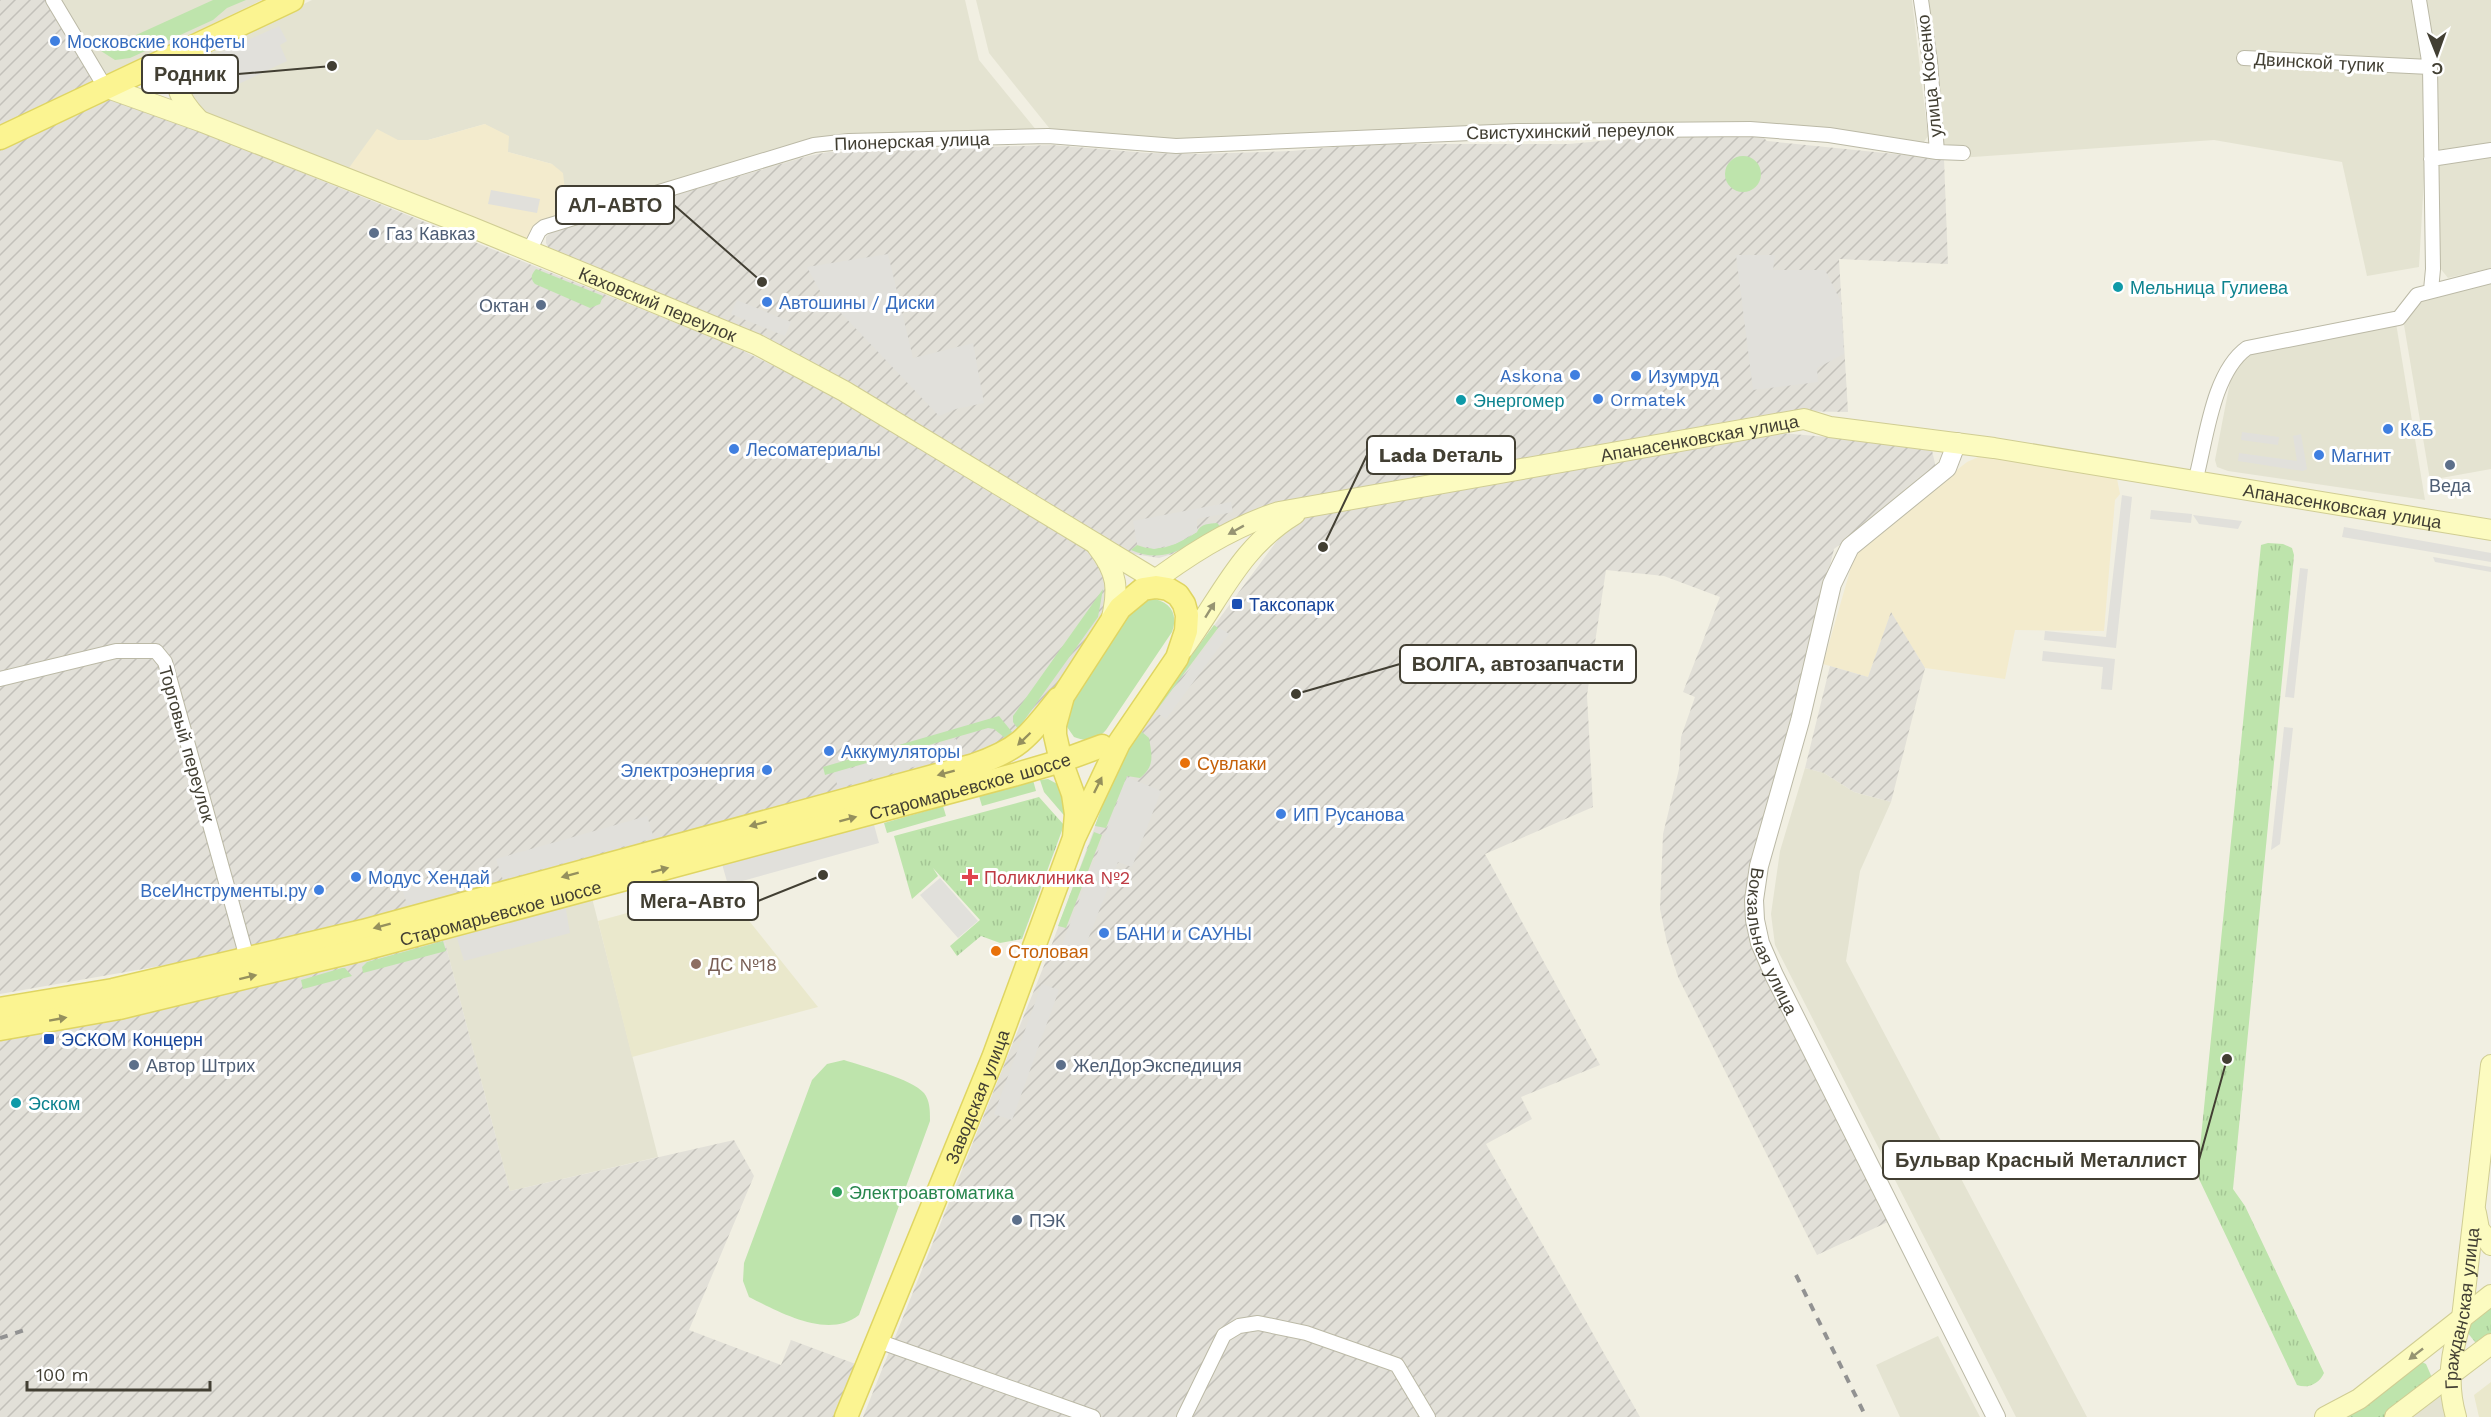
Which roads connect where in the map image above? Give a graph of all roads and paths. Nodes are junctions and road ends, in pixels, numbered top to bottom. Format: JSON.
{"nodes":[{"id":1,"x":53,"y":0,"type":"edge"},
{"id":2,"x":292,"y":0,"type":"edge"},
{"id":3,"x":1921,"y":0,"type":"edge"},
{"id":4,"x":2419,"y":0,"type":"edge"},
{"id":5,"x":183,"y":52,"type":"junction"},
{"id":6,"x":2244,"y":58,"type":"dead end"},
{"id":7,"x":2430,"y":67,"type":"junction"},
{"id":8,"x":105,"y":87,"type":"junction"},
{"id":9,"x":200,"y":121,"type":"junction"},
{"id":10,"x":0,"y":138,"type":"edge"},
{"id":11,"x":1176,"y":146,"type":"joint"},
{"id":12,"x":2491,"y":150,"type":"edge"},
{"id":13,"x":1937,"y":152,"type":"junction"},
{"id":14,"x":1963,"y":153,"type":"dead end"},
{"id":15,"x":2431,"y":159,"type":"junction"},
{"id":16,"x":529,"y":251,"type":"junction"},
{"id":17,"x":2491,"y":276,"type":"edge"},
{"id":18,"x":2431,"y":290,"type":"junction"},
{"id":19,"x":1957,"y":442,"type":"junction"},
{"id":20,"x":2195,"y":482,"type":"junction"},
{"id":21,"x":1311,"y":507,"type":"junction"},
{"id":22,"x":2491,"y":530,"type":"edge"},
{"id":23,"x":1091,"y":539,"type":"junction"},
{"id":24,"x":1191,"y":556,"type":"junction"},
{"id":25,"x":1122,"y":558,"type":"junction"},
{"id":26,"x":1149,"y":584,"type":"junction"},
{"id":27,"x":1110,"y":623,"type":"junction"},
{"id":28,"x":1177,"y":658,"type":"junction"},
{"id":29,"x":0,"y":679,"type":"edge"},
{"id":30,"x":1068,"y":686,"type":"junction"},
{"id":31,"x":1058,"y":715,"type":"junction"},
{"id":32,"x":1137,"y":716,"type":"junction"},
{"id":33,"x":1102,"y":746,"type":"junction"},
{"id":34,"x":1061,"y":761,"type":"junction"},
{"id":35,"x":1033,"y":769,"type":"junction"},
{"id":36,"x":1073,"y":794,"type":"junction"},
{"id":37,"x":1074,"y":838,"type":"junction"},
{"id":38,"x":247,"y":958,"type":"junction"},
{"id":39,"x":0,"y":1009,"type":"edge"},
{"id":40,"x":0,"y":1029,"type":"edge"},
{"id":41,"x":2491,"y":1065,"type":"edge"},
{"id":42,"x":2475,"y":1200,"type":"junction"},
{"id":43,"x":2491,"y":1245,"type":"edge"},
{"id":44,"x":2491,"y":1295,"type":"edge"},
{"id":45,"x":2462,"y":1318,"type":"junction"},
{"id":46,"x":878,"y":1341,"type":"junction"},
{"id":47,"x":2491,"y":1344,"type":"edge"},
{"id":48,"x":2449,"y":1376,"type":"junction"},
{"id":49,"x":846,"y":1417,"type":"edge"},
{"id":50,"x":1094,"y":1417,"type":"edge"},
{"id":51,"x":1184,"y":1417,"type":"edge"},
{"id":52,"x":1428,"y":1417,"type":"edge"},
{"id":53,"x":1996,"y":1417,"type":"edge"},
{"id":54,"x":2325,"y":1417,"type":"edge"},
{"id":55,"x":2395,"y":1417,"type":"edge"},
{"id":56,"x":2456,"y":1417,"type":"edge"}],
"edges":[{"from":1,"to":8,"type":"street"},
{"from":2,"to":5,"type":"main road"},
{"from":3,"to":13,"type":"street","name":"улица Косенко"},
{"from":4,"to":7,"type":"street"},
{"from":5,"to":8,"type":"main road"},
{"from":5,"to":9,"type":"main road"},
{"from":6,"to":7,"type":"street","name":"Двинской тупик"},
{"from":7,"to":15,"type":"street"},
{"from":8,"to":9,"type":"main road","name":"Каховский переулок"},
{"from":8,"to":10,"type":"main road"},
{"from":9,"to":16,"type":"main road","name":"Каховский переулок"},
{"from":11,"to":13,"type":"street","name":"Свистухинский переулок"},
{"from":11,"to":16,"type":"street","name":"Пионерская улица"},
{"from":12,"to":15,"type":"street"},
{"from":13,"to":14,"type":"street","name":"Свистухинский переулок"},
{"from":15,"to":18,"type":"street"},
{"from":16,"to":23,"type":"main road","name":"Каховский переулок"},
{"from":17,"to":18,"type":"street"},
{"from":18,"to":20,"type":"street"},
{"from":19,"to":20,"type":"main road","name":"Апанасенковская улица"},
{"from":19,"to":21,"type":"main road","name":"Апанасенковская улица"},
{"from":19,"to":53,"type":"street","name":"Вокзальная улица"},
{"from":20,"to":22,"type":"main road","name":"Апанасенковская улица"},
{"from":21,"to":24,"type":"main road","one_way":true},
{"from":28,"to":21,"type":"main road","one_way":true},
{"from":23,"to":25,"type":"main road","name":"Каховский переулок"},
{"from":23,"to":27,"type":"main road"},
{"from":24,"to":25,"type":"main road"},
{"from":24,"to":26,"type":"main road"},
{"from":25,"to":26,"type":"main road","name":"Каховский переулок"},
{"from":26,"to":27,"type":"main road"},
{"from":26,"to":28,"type":"main road"},
{"from":27,"to":30,"type":"main road"},
{"from":28,"to":32,"type":"main road"},
{"from":29,"to":38,"type":"street","name":"Торговый переулок"},
{"from":30,"to":31,"type":"main road"},
{"from":30,"to":38,"type":"main road","name":"Старомарьевское шоссе","one_way":true},
{"from":31,"to":33,"type":"main road"},
{"from":31,"to":34,"type":"main road"},
{"from":32,"to":33,"type":"main road","name":"Старомарьевское шоссе"},
{"from":37,"to":32,"type":"main road","one_way":true},
{"from":33,"to":34,"type":"main road","name":"Старомарьевское шоссе"},
{"from":34,"to":35,"type":"main road","name":"Старомарьевское шоссе"},
{"from":34,"to":36,"type":"main road"},
{"from":35,"to":36,"type":"main road"},
{"from":40,"to":35,"type":"main road","name":"Старомарьевское шоссе","one_way":true},
{"from":36,"to":37,"type":"main road"},
{"from":37,"to":46,"type":"main road","name":"Заводская улица"},
{"from":38,"to":39,"type":"main road","name":"Старомарьевское шоссе"},
{"from":41,"to":42,"type":"main road","name":"Гражданская улица"},
{"from":42,"to":43,"type":"main road","name":"Гражданская улица"},
{"from":42,"to":45,"type":"main road","name":"Гражданская улица"},
{"from":44,"to":45,"type":"main road"},
{"from":45,"to":48,"type":"main road","name":"Гражданская улица"},
{"from":45,"to":54,"type":"main road","one_way":true},
{"from":46,"to":49,"type":"main road","name":"Заводская улица"},
{"from":46,"to":50,"type":"street"},
{"from":47,"to":48,"type":"main road"},
{"from":48,"to":55,"type":"main road"},
{"from":48,"to":56,"type":"main road","name":"Гражданская улица"},
{"from":51,"to":52,"type":"street"}]}
